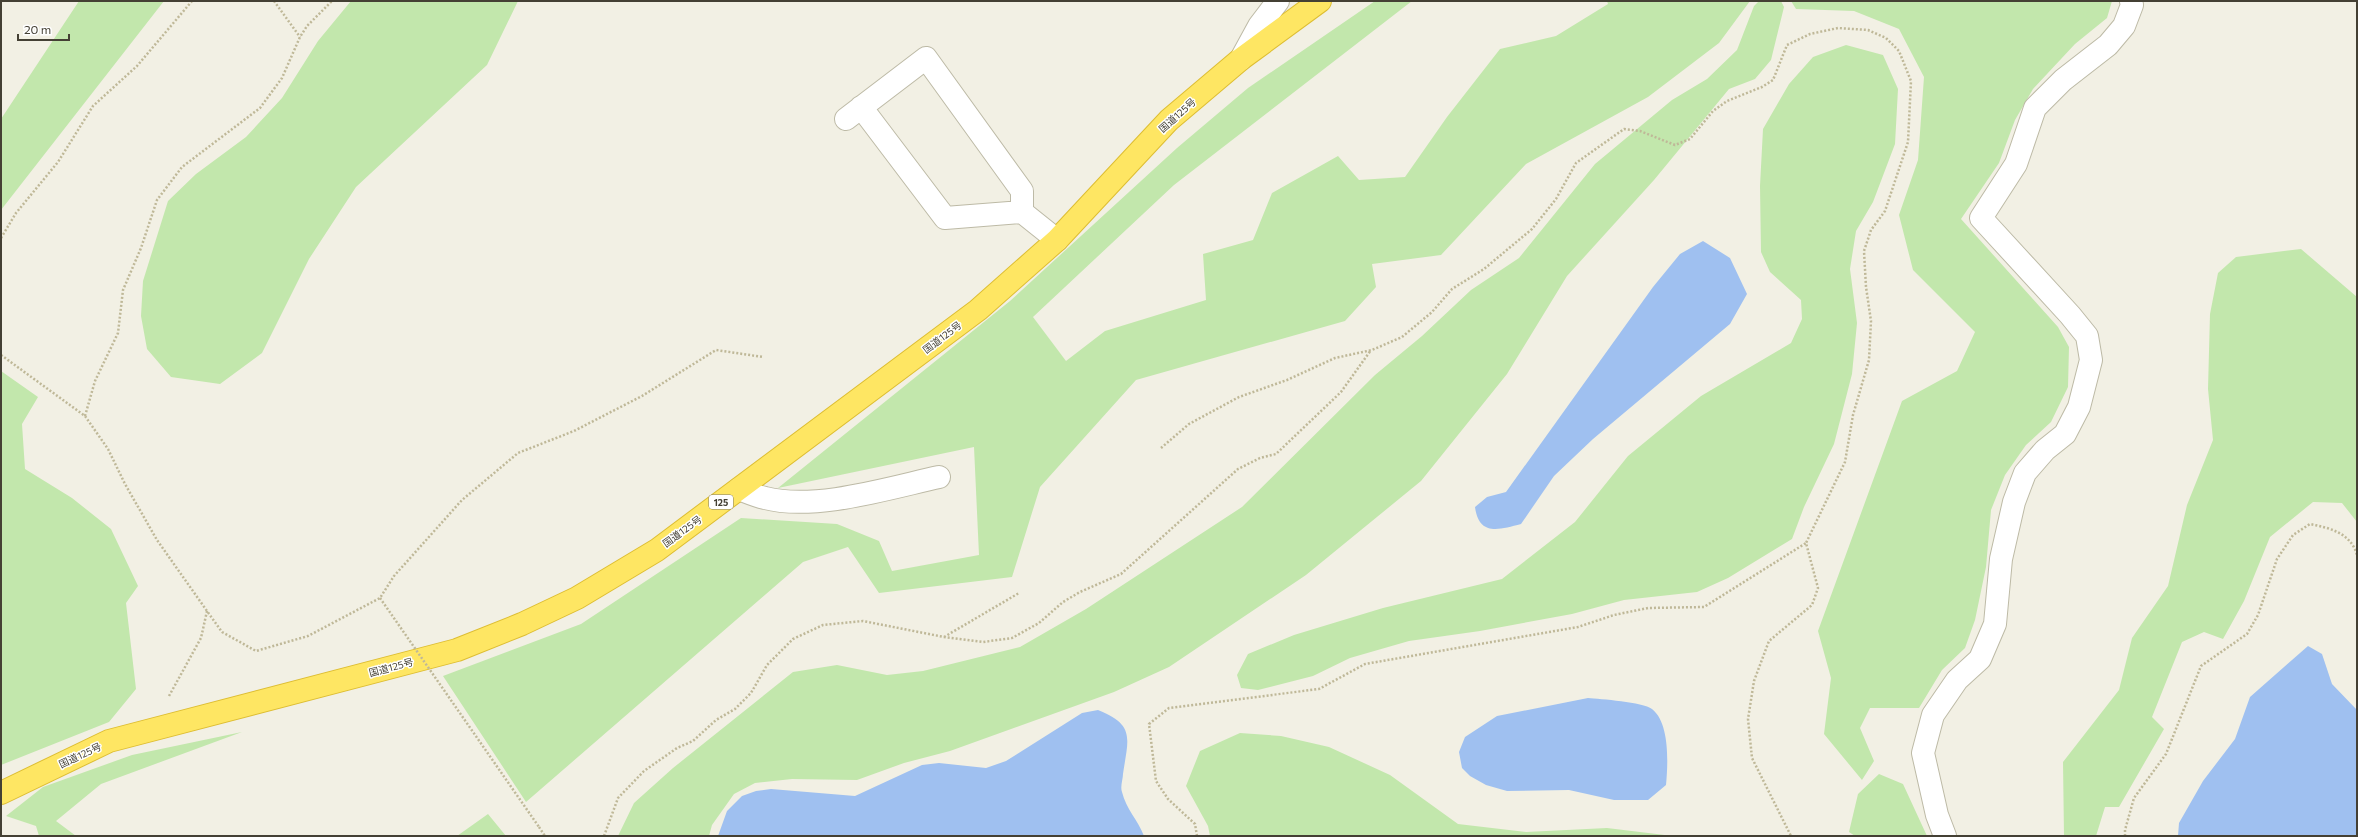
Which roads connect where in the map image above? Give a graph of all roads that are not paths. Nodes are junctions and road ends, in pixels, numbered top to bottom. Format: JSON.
{"nodes":[{"id":1,"x":1278,"y":1,"type":"edge"},
{"id":2,"x":1320,"y":1,"type":"edge"},
{"id":3,"x":2131,"y":1,"type":"edge"},
{"id":4,"x":1241,"y":59,"type":"junction"},
{"id":5,"x":1022,"y":212,"type":"junction"},
{"id":6,"x":1057,"y":240,"type":"junction"},
{"id":7,"x":939,"y":477,"type":"dead end"},
{"id":8,"x":739,"y":489,"type":"junction"},
{"id":9,"x":1,"y":793,"type":"edge"},
{"id":10,"x":1945,"y":836,"type":"edge"}],
"edges":[{"from":1,"to":4,"type":"street"},
{"from":2,"to":4,"type":"highway","name":"国道125号","number":"125"},
{"from":3,"to":10,"type":"street"},
{"from":4,"to":6,"type":"highway","name":"国道125号","number":"125"},
{"from":5,"to":5,"type":"street"},
{"from":5,"to":6,"type":"street"},
{"from":6,"to":8,"type":"highway","name":"国道125号","number":"125"},
{"from":7,"to":8,"type":"street"},
{"from":8,"to":9,"type":"highway","name":"国道125号","number":"125"}]}
